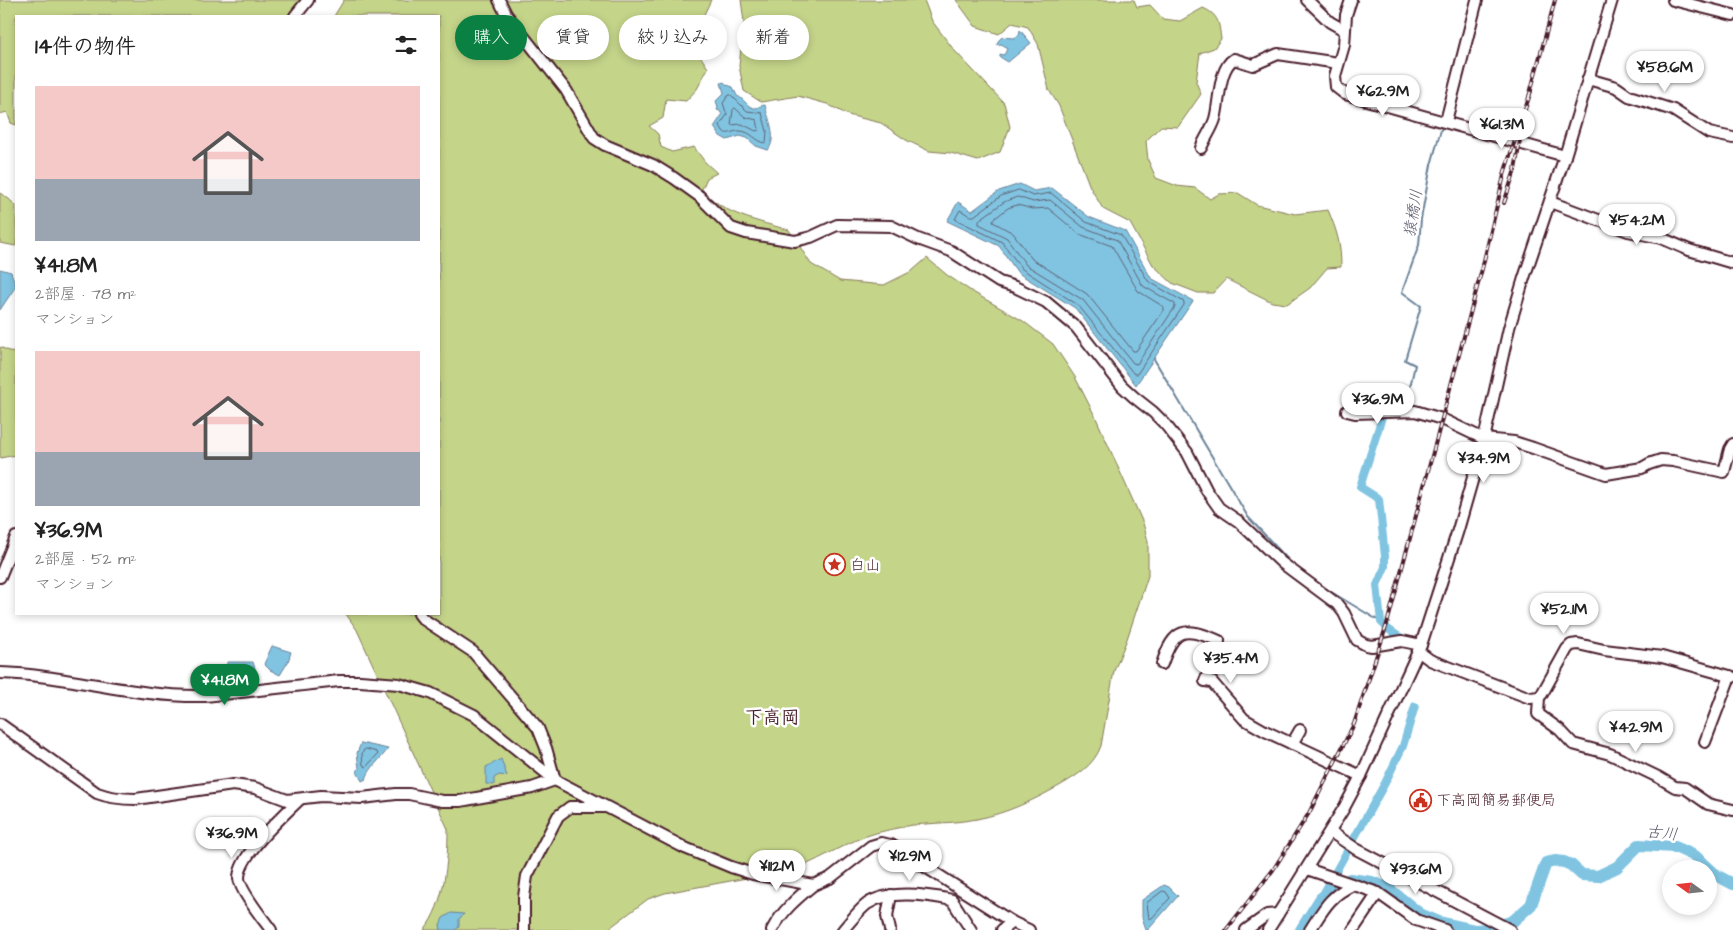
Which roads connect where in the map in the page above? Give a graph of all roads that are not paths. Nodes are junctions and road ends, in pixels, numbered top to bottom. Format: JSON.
{"nodes":[{"id":1,"x":308,"y":0,"type":"edge"},
{"id":2,"x":500,"y":0,"type":"edge"},
{"id":3,"x":1307,"y":0,"type":"edge"},
{"id":4,"x":1351,"y":0,"type":"edge"},
{"id":5,"x":1478,"y":0,"type":"edge"},
{"id":6,"x":1612,"y":0,"type":"edge"},
{"id":7,"x":1673,"y":0,"type":"edge"},
{"id":8,"x":296,"y":15,"type":"edge"},
{"id":9,"x":1733,"y":15,"type":"edge"},
{"id":10,"x":1344,"y":30,"type":"junction"},
{"id":11,"x":1338,"y":63,"type":"junction"},
{"id":12,"x":1588,"y":78,"type":"junction"},
{"id":13,"x":1445,"y":121,"type":"junction"},
{"id":14,"x":1733,"y":138,"type":"edge"},
{"id":15,"x":1201,"y":148,"type":"dead end"},
{"id":16,"x":1565,"y":156,"type":"junction"},
{"id":17,"x":1550,"y":202,"type":"junction"},
{"id":18,"x":1733,"y":263,"type":"edge"},
{"id":19,"x":1347,"y":411,"type":"dead end"},
{"id":20,"x":1484,"y":438,"type":"junction"},
{"id":21,"x":1733,"y":444,"type":"edge"},
{"id":22,"x":15,"y":540,"type":"edge"},
{"id":23,"x":0,"y":577,"type":"edge"},
{"id":24,"x":420,"y":615,"type":"edge"},
{"id":25,"x":1419,"y":648,"type":"junction"},
{"id":26,"x":1162,"y":664,"type":"dead end"},
{"id":27,"x":0,"y":673,"type":"edge"},
{"id":28,"x":1731,"y":677,"type":"edge"},
{"id":29,"x":1539,"y":697,"type":"junction"},
{"id":30,"x":0,"y":724,"type":"edge"},
{"id":31,"x":1300,"y":730,"type":"dead end"},
{"id":32,"x":1705,"y":742,"type":"dead end"},
{"id":33,"x":1292,"y":744,"type":"junction"},
{"id":34,"x":1361,"y":776,"type":"junction"},
{"id":35,"x":555,"y":780,"type":"junction"},
{"id":36,"x":299,"y":800,"type":"junction"},
{"id":37,"x":606,"y":807,"type":"junction"},
{"id":38,"x":1733,"y":810,"type":"edge"},
{"id":39,"x":1331,"y":832,"type":"junction"},
{"id":40,"x":1307,"y":869,"type":"junction"},
{"id":41,"x":814,"y":884,"type":"junction"},
{"id":42,"x":1352,"y":885,"type":"junction"},
{"id":43,"x":1378,"y":894,"type":"junction"},
{"id":44,"x":892,"y":895,"type":"junction"},
{"id":45,"x":1278,"y":914,"type":"junction"},
{"id":46,"x":1012,"y":922,"type":"junction"},
{"id":47,"x":271,"y":930,"type":"edge"},
{"id":48,"x":524,"y":930,"type":"edge"},
{"id":49,"x":772,"y":930,"type":"edge"},
{"id":50,"x":843,"y":930,"type":"edge"},
{"id":51,"x":890,"y":930,"type":"edge"},
{"id":52,"x":971,"y":930,"type":"edge"},
{"id":53,"x":1002,"y":930,"type":"edge"},
{"id":54,"x":1029,"y":930,"type":"edge"},
{"id":55,"x":1246,"y":930,"type":"edge"},
{"id":56,"x":1268,"y":930,"type":"edge"},
{"id":57,"x":1310,"y":930,"type":"edge"},
{"id":58,"x":1353,"y":930,"type":"edge"},
{"id":59,"x":1445,"y":930,"type":"edge"},
{"id":60,"x":1510,"y":930,"type":"edge"}],
"edges":[{"from":1,"to":8,"type":"street"},
{"from":2,"to":25,"type":"street"},
{"from":3,"to":10,"type":"street"},
{"from":4,"to":10,"type":"street"},
{"from":5,"to":13,"type":"street"},
{"from":6,"to":12,"type":"street"},
{"from":7,"to":9,"type":"street"},
{"from":10,"to":11,"type":"street"},
{"from":11,"to":13,"type":"street"},
{"from":11,"to":15,"type":"street"},
{"from":12,"to":14,"type":"street"},
{"from":12,"to":16,"type":"street"},
{"from":13,"to":16,"type":"street"},
{"from":16,"to":17,"type":"street"},
{"from":17,"to":18,"type":"street"},
{"from":17,"to":20,"type":"street"},
{"from":19,"to":20,"type":"street"},
{"from":20,"to":21,"type":"street"},
{"from":20,"to":25,"type":"street"},
{"from":22,"to":23,"type":"street"},
{"from":24,"to":35,"type":"street"},
{"from":25,"to":29,"type":"street"},
{"from":25,"to":34,"type":"street"},
{"from":26,"to":33,"type":"street"},
{"from":27,"to":35,"type":"street"},
{"from":28,"to":29,"type":"street"},
{"from":28,"to":32,"type":"street"},
{"from":29,"to":38,"type":"street"},
{"from":30,"to":36,"type":"street"},
{"from":31,"to":33,"type":"street"},
{"from":33,"to":34,"type":"street"},
{"from":34,"to":39,"type":"street"},
{"from":35,"to":36,"type":"street"},
{"from":35,"to":37,"type":"street"},
{"from":36,"to":47,"type":"street"},
{"from":37,"to":41,"type":"street"},
{"from":37,"to":48,"type":"street"},
{"from":39,"to":40,"type":"street"},
{"from":39,"to":60,"type":"street"},
{"from":40,"to":42,"type":"street"},
{"from":40,"to":45,"type":"street"},
{"from":41,"to":46,"type":"street"},
{"from":41,"to":49,"type":"street"},
{"from":42,"to":43,"type":"street"},
{"from":42,"to":57,"type":"street"},
{"from":43,"to":58,"type":"street"},
{"from":43,"to":59,"type":"street"},
{"from":44,"to":50,"type":"street"},
{"from":44,"to":51,"type":"street"},
{"from":44,"to":52,"type":"street"},
{"from":45,"to":55,"type":"street"},
{"from":45,"to":56,"type":"street"},
{"from":46,"to":53,"type":"street"},
{"from":46,"to":54,"type":"street"}]}
